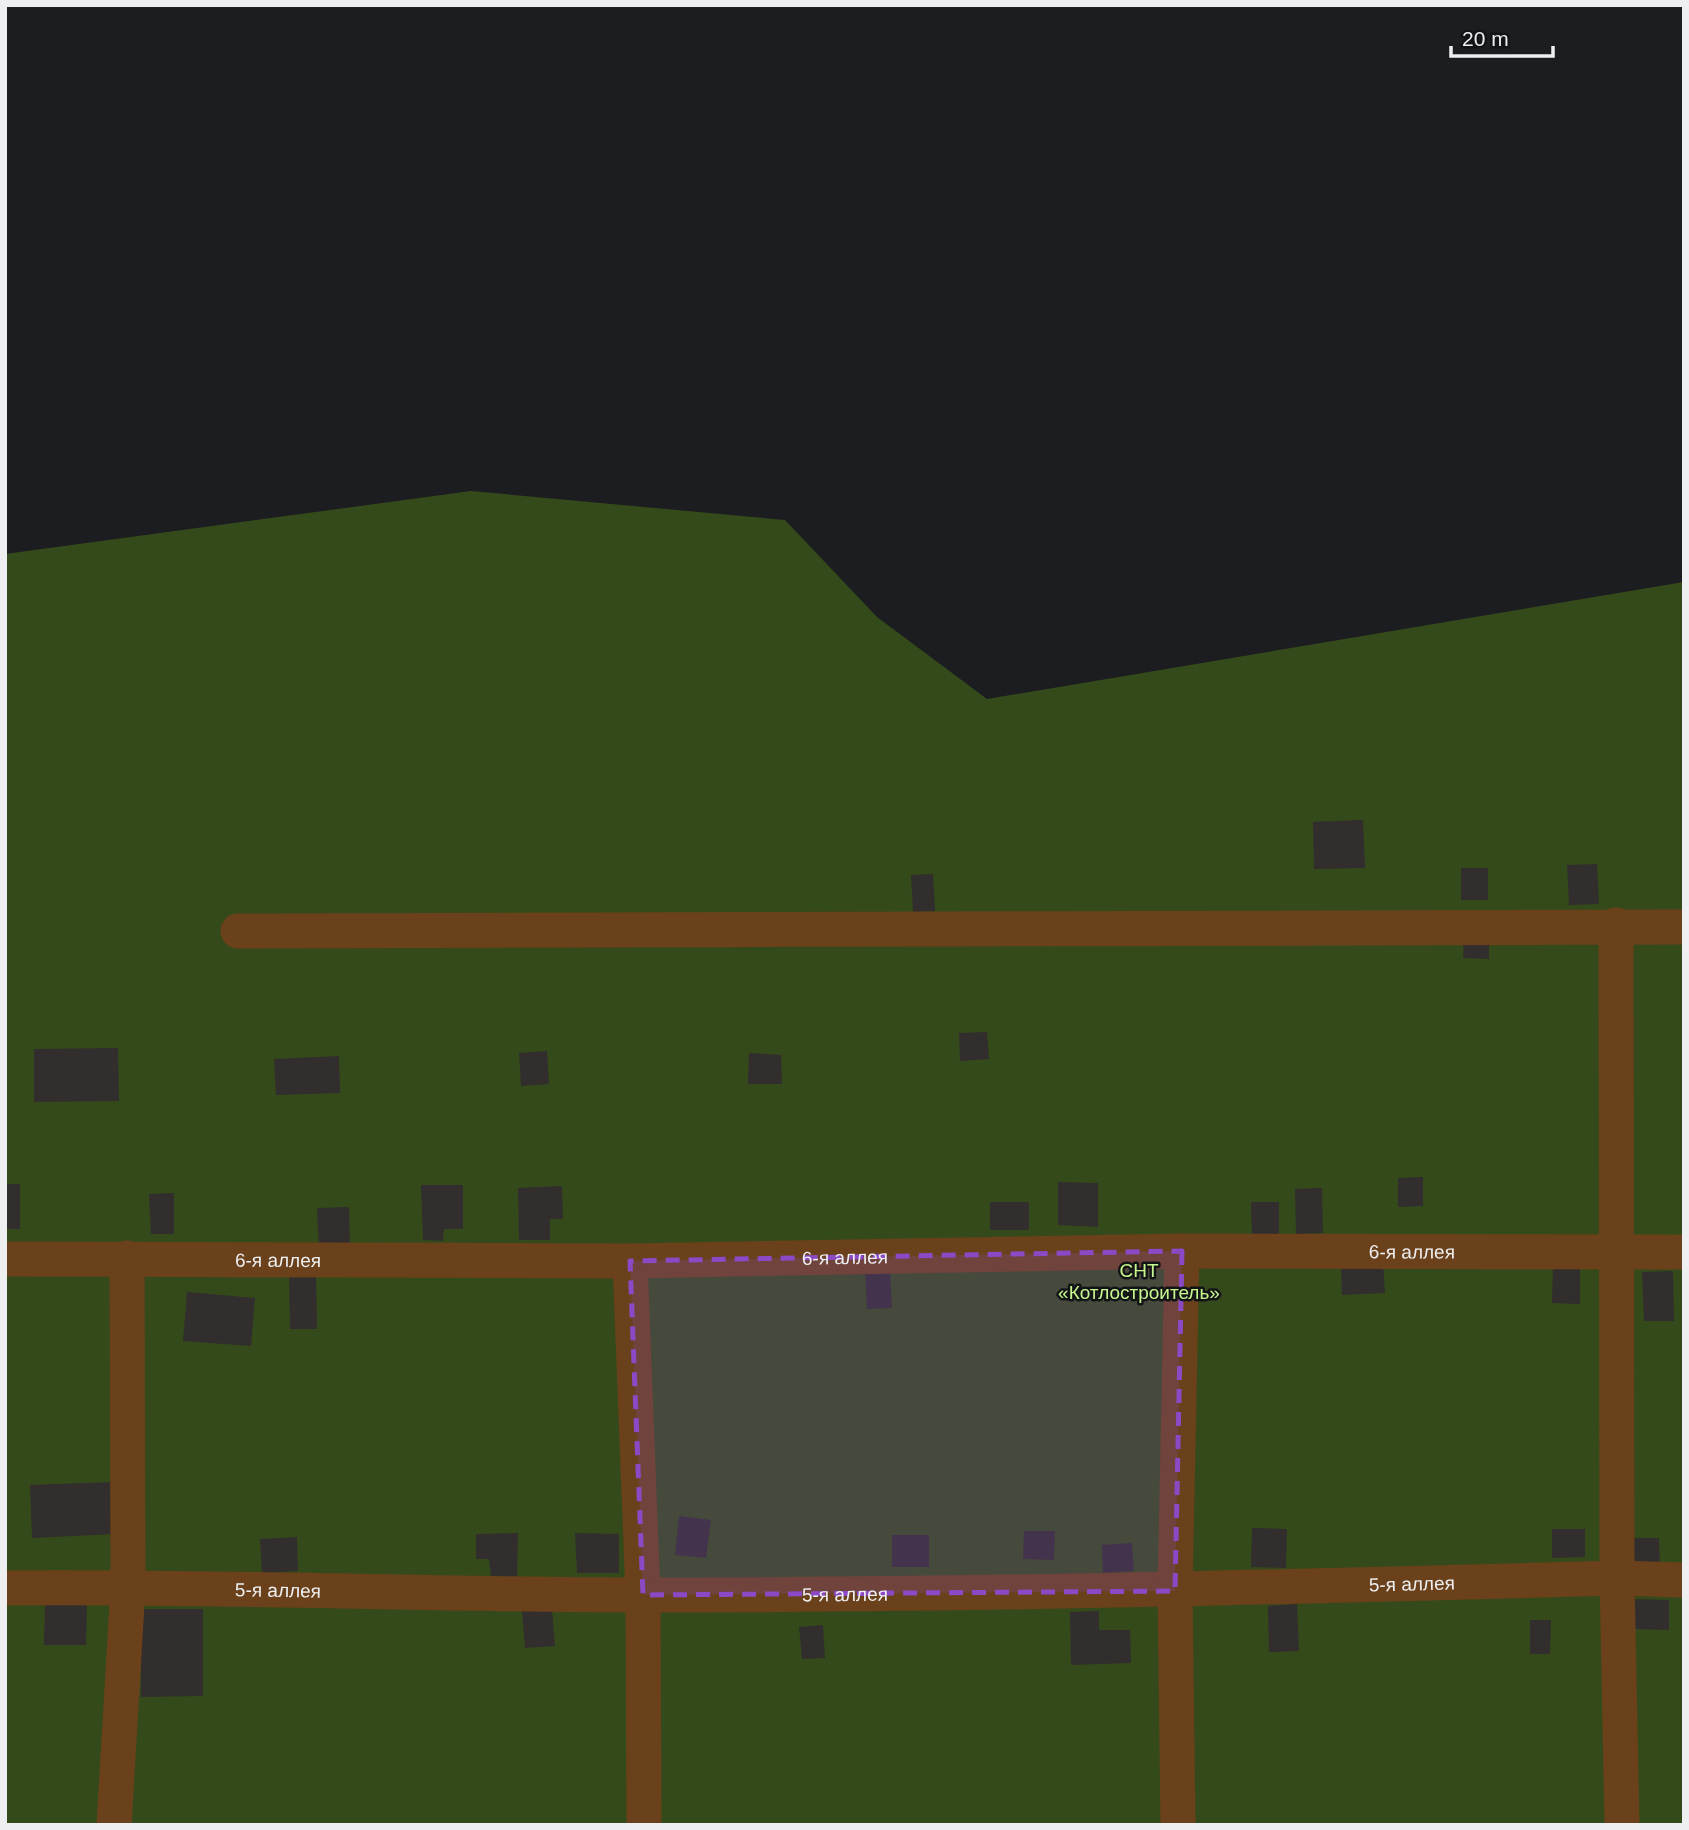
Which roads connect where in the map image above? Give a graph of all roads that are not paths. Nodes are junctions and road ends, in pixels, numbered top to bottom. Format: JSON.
{"nodes":[{"id":1,"x":1616,"y":925,"type":"junction"},
{"id":2,"x":1684,"y":927,"type":"edge"},
{"id":3,"x":238,"y":931,"type":"dead end"},
{"id":4,"x":1182,"y":1251,"type":"junction"},
{"id":5,"x":1618,"y":1251,"type":"junction"},
{"id":6,"x":1684,"y":1252,"type":"edge"},
{"id":7,"x":127,"y":1258,"type":"junction"},
{"id":8,"x":5,"y":1259,"type":"edge"},
{"id":9,"x":630,"y":1261,"type":"junction"},
{"id":10,"x":1617,"y":1578,"type":"junction"},
{"id":11,"x":1684,"y":1580,"type":"edge"},
{"id":12,"x":128,"y":1587,"type":"junction"},
{"id":13,"x":5,"y":1588,"type":"edge"},
{"id":14,"x":1175,"y":1591,"type":"junction"},
{"id":15,"x":643,"y":1595,"type":"junction"},
{"id":16,"x":114,"y":1825,"type":"edge"},
{"id":17,"x":644,"y":1825,"type":"edge"},
{"id":18,"x":1178,"y":1825,"type":"edge"},
{"id":19,"x":1622,"y":1825,"type":"edge"}],
"edges":[{"from":1,"to":2,"type":"street"},
{"from":1,"to":3,"type":"street"},
{"from":1,"to":5,"type":"street"},
{"from":4,"to":5,"type":"street","name":"6-я аллея"},
{"from":4,"to":9,"type":"street","name":"6-я аллея"},
{"from":4,"to":14,"type":"street"},
{"from":5,"to":6,"type":"street","name":"6-я аллея"},
{"from":5,"to":10,"type":"street"},
{"from":7,"to":8,"type":"street","name":"6-я аллея"},
{"from":7,"to":9,"type":"street","name":"6-я аллея"},
{"from":7,"to":12,"type":"street"},
{"from":9,"to":15,"type":"street"},
{"from":10,"to":11,"type":"street","name":"5-я аллея"},
{"from":10,"to":14,"type":"street","name":"5-я аллея"},
{"from":10,"to":19,"type":"street"},
{"from":12,"to":13,"type":"street","name":"5-я аллея"},
{"from":12,"to":15,"type":"street","name":"5-я аллея"},
{"from":12,"to":16,"type":"street"},
{"from":14,"to":15,"type":"street","name":"5-я аллея"},
{"from":14,"to":18,"type":"street"},
{"from":15,"to":17,"type":"street"}]}
